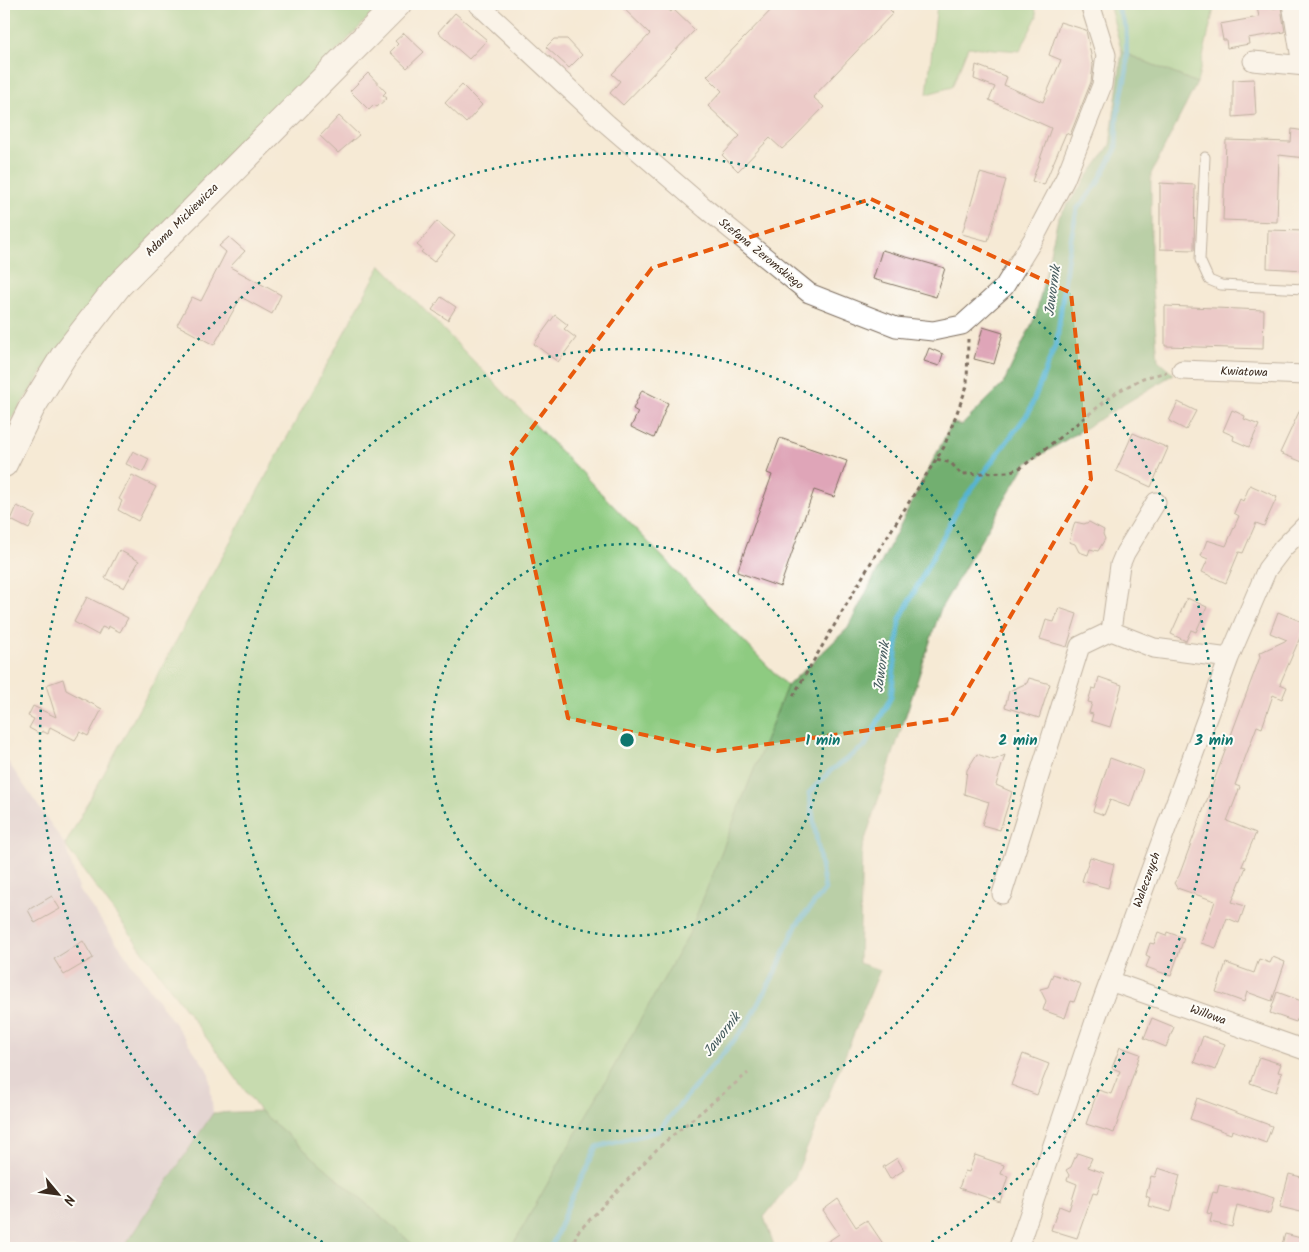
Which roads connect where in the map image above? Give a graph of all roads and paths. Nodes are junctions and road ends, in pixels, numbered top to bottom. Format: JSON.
{"nodes":[{"id":1,"x":398,"y":4,"type":"edge"},
{"id":2,"x":478,"y":4,"type":"edge"},
{"id":3,"x":1090,"y":4,"type":"edge"},
{"id":4,"x":1292,"y":4,"type":"edge"},
{"id":5,"x":1253,"y":61,"type":"dead end"},
{"id":6,"x":1304,"y":66,"type":"edge"},
{"id":7,"x":1204,"y":157,"type":"dead end"},
{"id":8,"x":1305,"y":289,"type":"edge"},
{"id":9,"x":968,"y":321,"type":"junction"},
{"id":10,"x":1182,"y":370,"type":"joint"},
{"id":11,"x":1305,"y":375,"type":"edge"},
{"id":12,"x":937,"y":459,"type":"junction"},
{"id":13,"x":4,"y":464,"type":"edge"},
{"id":14,"x":1156,"y":502,"type":"dead end"},
{"id":15,"x":1305,"y":526,"type":"edge"},
{"id":16,"x":1111,"y":630,"type":"junction"},
{"id":17,"x":1229,"y":658,"type":"junction"},
{"id":18,"x":793,"y":696,"type":"dead end"},
{"id":19,"x":1002,"y":894,"type":"dead end"},
{"id":20,"x":1110,"y":981,"type":"junction"},
{"id":21,"x":1305,"y":1050,"type":"edge"},
{"id":22,"x":748,"y":1073,"type":"dead end"},
{"id":23,"x":573,"y":1248,"type":"edge"},
{"id":24,"x":1018,"y":1248,"type":"edge"}],
"edges":[{"from":1,"to":13,"type":"street","name":"Adama Mickiewicza"},
{"from":2,"to":9,"type":"street","name":"Stefana Żeromskiego"},
{"from":3,"to":9,"type":"street","name":"Stefana Żeromskiego"},
{"from":4,"to":6,"type":"street"},
{"from":5,"to":6,"type":"street"},
{"from":7,"to":8,"type":"lane"},
{"from":9,"to":12,"type":"path"},
{"from":10,"to":11,"type":"street","name":"Kwiatowa"},
{"from":10,"to":12,"type":"path"},
{"from":12,"to":18,"type":"path"},
{"from":14,"to":16,"type":"street"},
{"from":15,"to":17,"type":"street","name":"Walecznych"},
{"from":16,"to":17,"type":"street"},
{"from":16,"to":19,"type":"street"},
{"from":17,"to":20,"type":"street","name":"Walecznych"},
{"from":20,"to":21,"type":"street","name":"Willowa"},
{"from":20,"to":24,"type":"street","name":"Walecznych"},
{"from":22,"to":23,"type":"path"}]}
